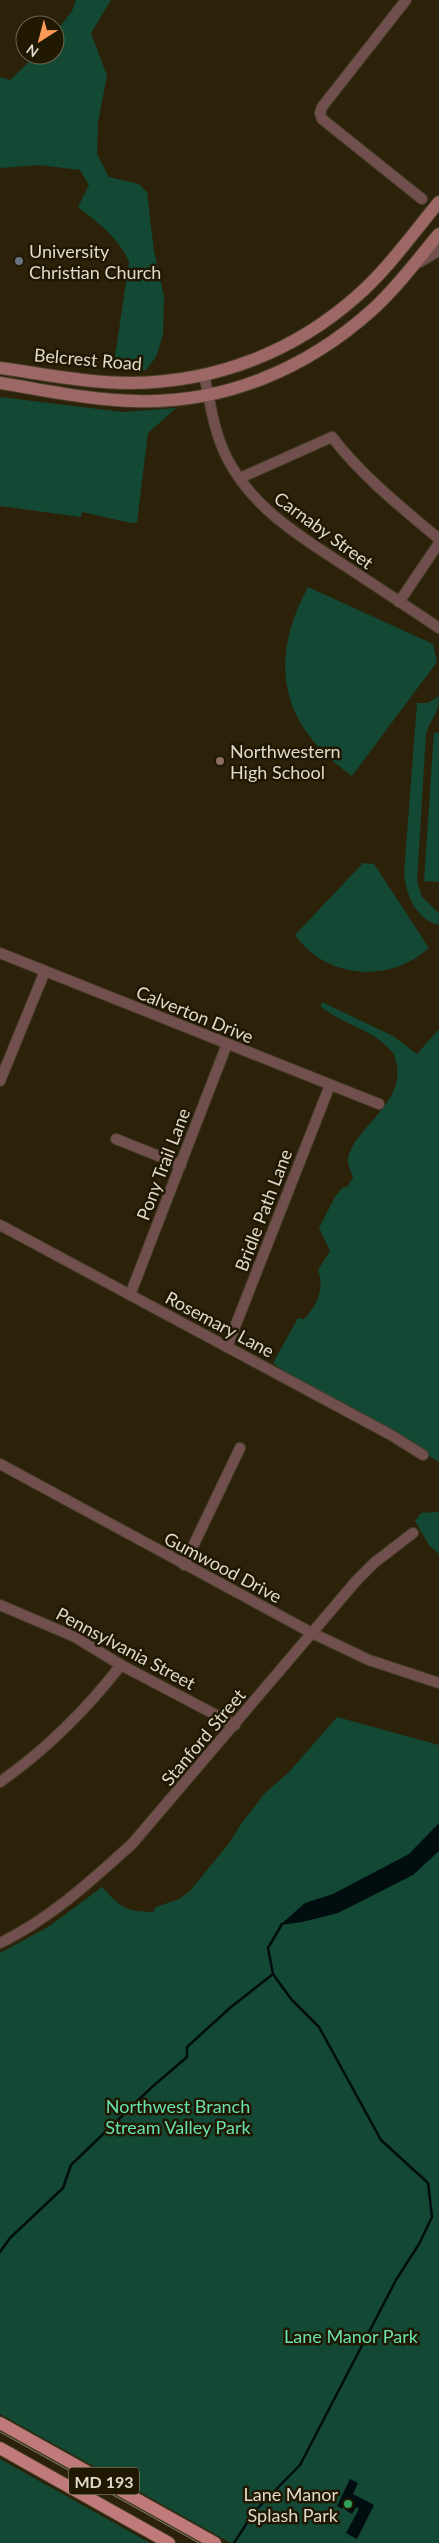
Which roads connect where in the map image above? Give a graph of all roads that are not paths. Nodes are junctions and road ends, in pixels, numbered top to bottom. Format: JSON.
{"nodes":[{"id":1,"x":406,"y":0,"type":"edge"},
{"id":2,"x":422,"y":199,"type":"dead end"},
{"id":3,"x":437,"y":207,"type":"edge"},
{"id":4,"x":439,"y":234,"type":"edge"},
{"id":5,"x":439,"y":250,"type":"edge"},
{"id":6,"x":411,"y":268,"type":"junction"},
{"id":7,"x":0,"y":368,"type":"edge"},
{"id":8,"x":204,"y":374,"type":"junction"},
{"id":9,"x":0,"y":383,"type":"edge"},
{"id":10,"x":208,"y":395,"type":"junction"},
{"id":11,"x":240,"y":478,"type":"junction"},
{"id":12,"x":439,"y":541,"type":"edge"},
{"id":13,"x":399,"y":602,"type":"junction"},
{"id":14,"x":439,"y":628,"type":"edge"},
{"id":15,"x":0,"y":953,"type":"edge"},
{"id":16,"x":45,"y":971,"type":"junction"},
{"id":17,"x":227,"y":1044,"type":"junction"},
{"id":18,"x":0,"y":1081,"type":"edge"},
{"id":19,"x":330,"y":1085,"type":"junction"},
{"id":20,"x":378,"y":1104,"type":"dead end"},
{"id":21,"x":116,"y":1139,"type":"dead end"},
{"id":22,"x":181,"y":1165,"type":"junction"},
{"id":23,"x":0,"y":1225,"type":"edge"},
{"id":24,"x":130,"y":1295,"type":"junction"},
{"id":25,"x":227,"y":1346,"type":"junction"},
{"id":26,"x":240,"y":1448,"type":"dead end"},
{"id":27,"x":423,"y":1455,"type":"dead end"},
{"id":28,"x":0,"y":1464,"type":"edge"},
{"id":29,"x":412,"y":1533,"type":"dead end"},
{"id":30,"x":184,"y":1565,"type":"junction"},
{"id":31,"x":0,"y":1605,"type":"edge"},
{"id":32,"x":312,"y":1633,"type":"junction"},
{"id":33,"x":121,"y":1664,"type":"junction"},
{"id":34,"x":439,"y":1682,"type":"edge"},
{"id":35,"x":235,"y":1725,"type":"junction"},
{"id":36,"x":0,"y":1782,"type":"edge"},
{"id":37,"x":0,"y":1942,"type":"edge"},
{"id":38,"x":0,"y":2423,"type":"edge"},
{"id":39,"x":0,"y":2448,"type":"edge"},
{"id":40,"x":211,"y":2541,"type":"edge"},
{"id":41,"x":169,"y":2543,"type":"edge"}],
"edges":[{"from":1,"to":2,"type":"street"},
{"from":3,"to":8,"type":"main road","name":"Belcrest Road"},
{"from":4,"to":6,"type":"main road","name":"Belcrest Road"},
{"from":5,"to":6,"type":"street"},
{"from":6,"to":10,"type":"main road","name":"Belcrest Road"},
{"from":7,"to":8,"type":"main road","name":"Belcrest Road"},
{"from":8,"to":10,"type":"street","name":"Carnaby Street"},
{"from":9,"to":10,"type":"main road","name":"Belcrest Road"},
{"from":10,"to":11,"type":"street","name":"Carnaby Street"},
{"from":11,"to":12,"type":"street"},
{"from":11,"to":13,"type":"street","name":"Carnaby Street"},
{"from":12,"to":13,"type":"street"},
{"from":13,"to":14,"type":"street","name":"Carnaby Street"},
{"from":15,"to":16,"type":"street","name":"Calverton Drive"},
{"from":16,"to":17,"type":"street","name":"Calverton Drive"},
{"from":16,"to":18,"type":"street"},
{"from":17,"to":19,"type":"street","name":"Calverton Drive"},
{"from":17,"to":22,"type":"street","name":"Pony Trail Lane"},
{"from":19,"to":20,"type":"street","name":"Calverton Drive"},
{"from":19,"to":25,"type":"street","name":"Bridle Path Lane"},
{"from":21,"to":22,"type":"street"},
{"from":22,"to":24,"type":"street","name":"Pony Trail Lane"},
{"from":23,"to":24,"type":"street","name":"Rosemary Lane"},
{"from":24,"to":25,"type":"street","name":"Rosemary Lane"},
{"from":25,"to":27,"type":"street","name":"Rosemary Lane"},
{"from":26,"to":30,"type":"street"},
{"from":28,"to":30,"type":"street","name":"Gumwood Drive"},
{"from":29,"to":32,"type":"street","name":"Stanford Street"},
{"from":30,"to":32,"type":"street","name":"Gumwood Drive"},
{"from":31,"to":33,"type":"street","name":"Pennsylvania Street"},
{"from":32,"to":34,"type":"street","name":"Gumwood Drive"},
{"from":32,"to":35,"type":"street","name":"Stanford Street"},
{"from":33,"to":35,"type":"street","name":"Pennsylvania Street"},
{"from":33,"to":36,"type":"street"},
{"from":35,"to":37,"type":"street","name":"Stanford Street"},
{"from":38,"to":40,"type":"main road","number":"MD 193"},
{"from":39,"to":41,"type":"main road","number":"MD 193"}]}
